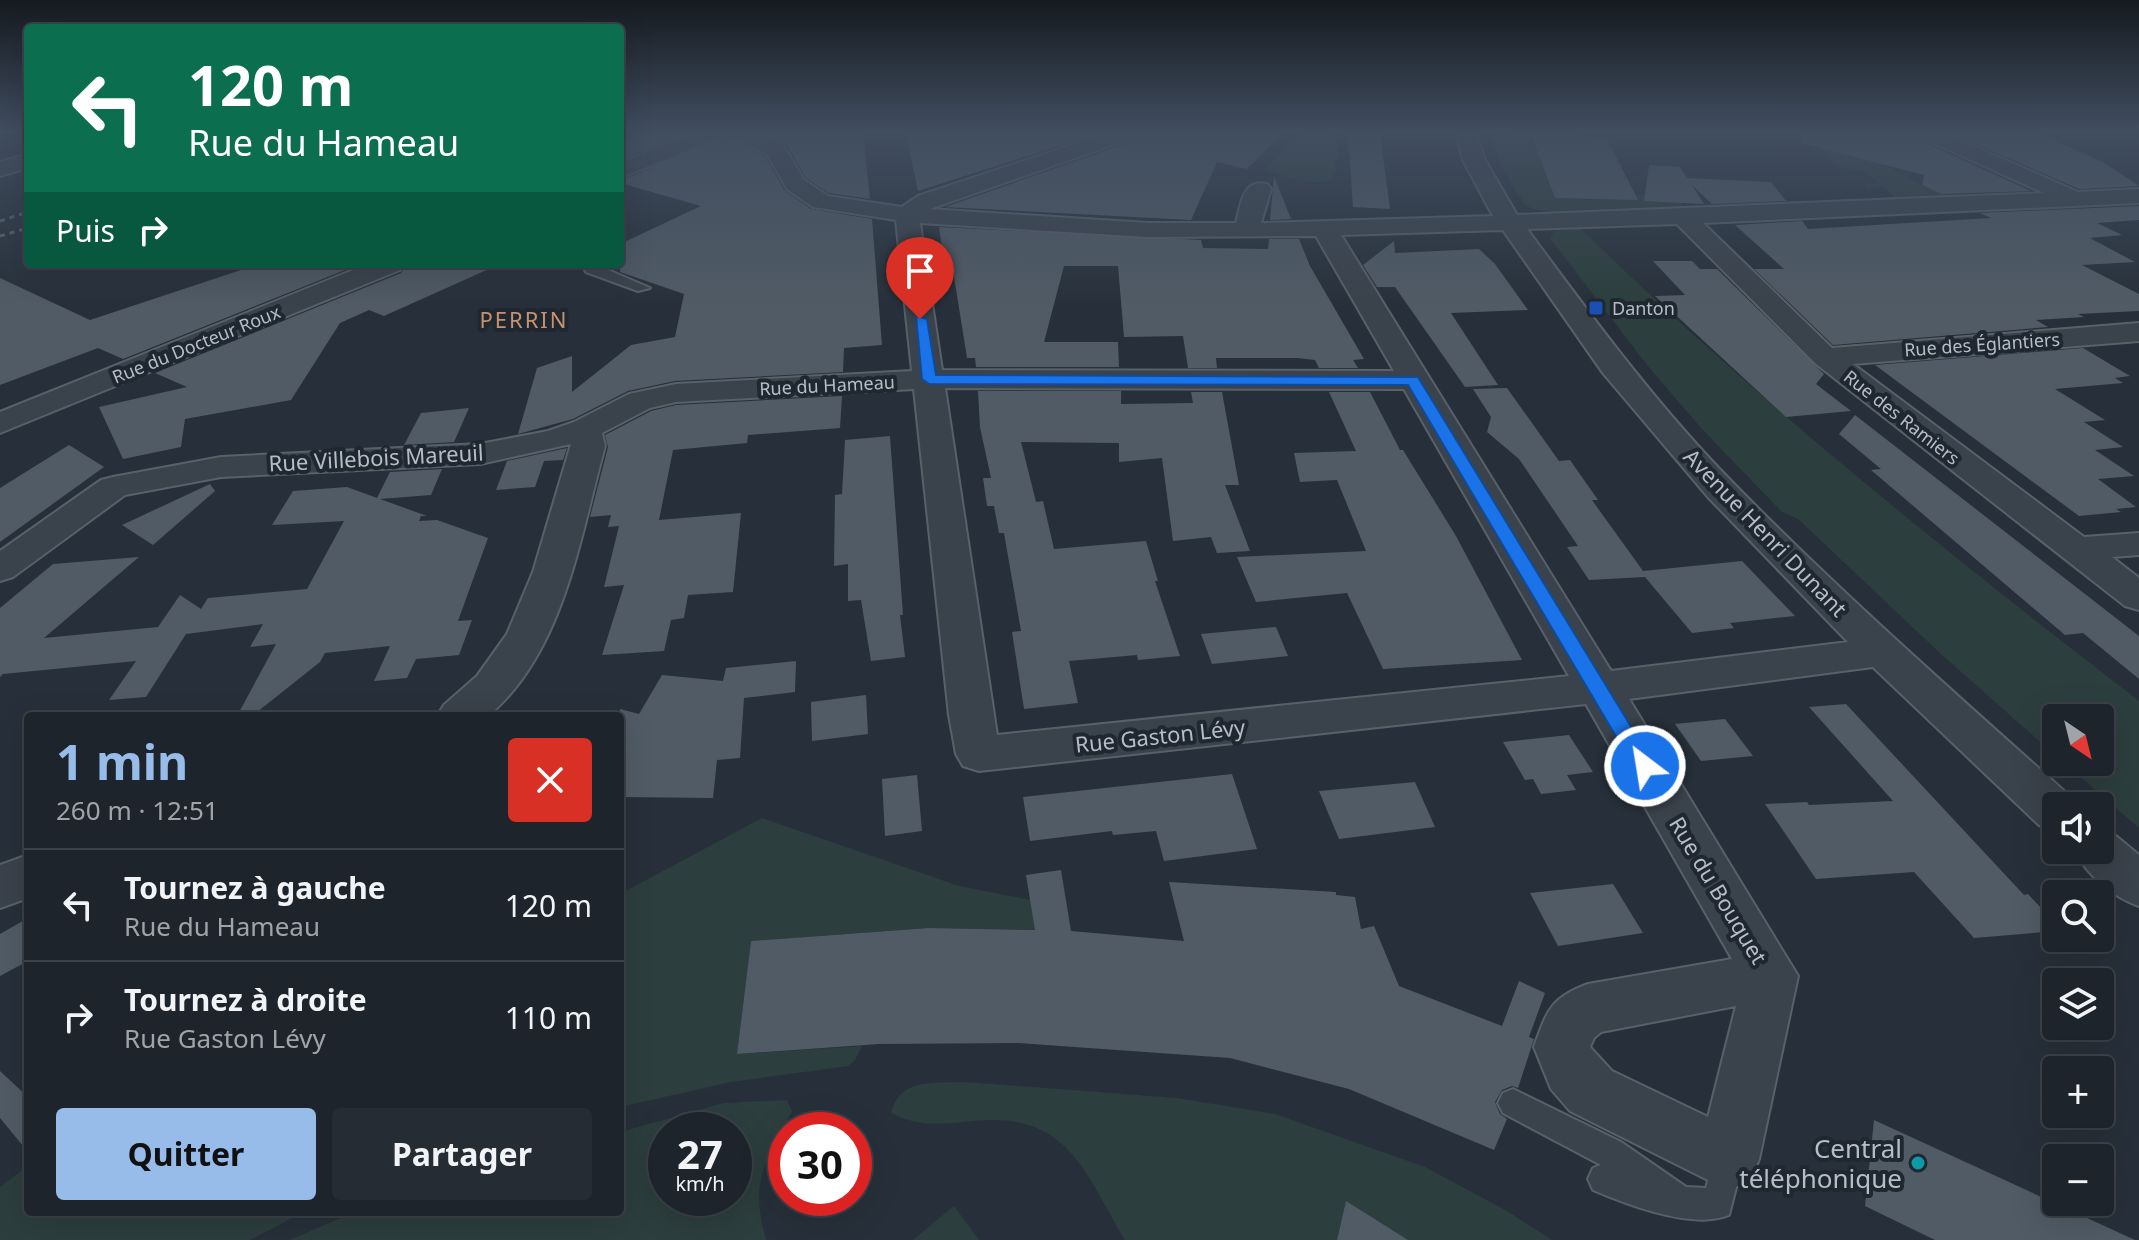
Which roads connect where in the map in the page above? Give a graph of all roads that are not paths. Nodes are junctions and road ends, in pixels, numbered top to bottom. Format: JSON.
{"nodes":[{"id":1,"x":802,"y":191,"type":"edge"},
{"id":2,"x":956,"y":191,"type":"edge"},
{"id":3,"x":1256,"y":191,"type":"edge"},
{"id":4,"x":1491,"y":191,"type":"edge"},
{"id":5,"x":2056,"y":191,"type":"edge"},
{"id":6,"x":2139,"y":196,"type":"edge"},
{"id":7,"x":2076,"y":200,"type":"junction"},
{"id":8,"x":907,"y":215,"type":"junction"},
{"id":9,"x":1683,"y":217,"type":"junction"},
{"id":10,"x":1511,"y":222,"type":"junction"},
{"id":11,"x":1324,"y":228,"type":"junction"},
{"id":12,"x":1247,"y":231,"type":"junction"},
{"id":13,"x":381,"y":268,"type":"edge"},
{"id":14,"x":590,"y":268,"type":"edge"},
{"id":15,"x":643,"y":288,"type":"dead end"},
{"id":16,"x":2139,"y":332,"type":"edge"},
{"id":17,"x":1825,"y":357,"type":"junction"},
{"id":18,"x":929,"y":379,"type":"junction"},
{"id":19,"x":1413,"y":380,"type":"junction"},
{"id":20,"x":0,"y":423,"type":"edge"},
{"id":21,"x":585,"y":429,"type":"junction"},
{"id":22,"x":2139,"y":544,"type":"edge"},
{"id":23,"x":2076,"y":549,"type":"junction"},
{"id":24,"x":0,"y":569,"type":"edge"},
{"id":25,"x":2139,"y":597,"type":"edge"},
{"id":26,"x":1882,"y":652,"type":"junction"},
{"id":27,"x":1597,"y":688,"type":"junction"},
{"id":28,"x":464,"y":712,"type":"edge"},
{"id":29,"x":2042,"y":799,"type":"edge"},
{"id":30,"x":2114,"y":863,"type":"edge"},
{"id":31,"x":24,"y":878,"type":"edge"},
{"id":32,"x":2139,"y":885,"type":"edge"},
{"id":33,"x":0,"y":887,"type":"edge"},
{"id":34,"x":1771,"y":976,"type":"junction"},
{"id":35,"x":1513,"y":1103,"type":"dead end"},
{"id":36,"x":1728,"y":1159,"type":"junction"},
{"id":37,"x":1604,"y":1179,"type":"dead end"},
{"id":38,"x":1681,"y":1203,"type":"junction"}],
"edges":[{"from":1,"to":8,"type":"street"},
{"from":2,"to":8,"type":"street"},
{"from":3,"to":12,"type":"street"},
{"from":4,"to":10,"type":"street","name":"Avenue Henri Dunant"},
{"from":5,"to":7,"type":"street"},
{"from":6,"to":7,"type":"street"},
{"from":7,"to":9,"type":"street"},
{"from":8,"to":12,"type":"street"},
{"from":8,"to":18,"type":"street","name":"Rue Gaston Lévy"},
{"from":9,"to":10,"type":"street"},
{"from":9,"to":17,"type":"street","name":"Rue des Ramiers"},
{"from":10,"to":11,"type":"street"},
{"from":10,"to":26,"type":"street","name":"Avenue Henri Dunant"},
{"from":11,"to":12,"type":"street"},
{"from":11,"to":19,"type":"street","name":"Rue du Bouquet"},
{"from":13,"to":20,"type":"street","name":"Rue du Docteur Roux"},
{"from":14,"to":15,"type":"lane"},
{"from":16,"to":17,"type":"street","name":"Rue des Églantiers"},
{"from":17,"to":23,"type":"street","name":"Rue des Ramiers"},
{"from":18,"to":19,"type":"street","name":"Rue du Hameau"},
{"from":18,"to":21,"type":"street","name":"Rue du Hameau"},
{"from":18,"to":27,"type":"street","name":"Rue Gaston Lévy"},
{"from":19,"to":27,"type":"street","name":"Rue du Bouquet"},
{"from":21,"to":24,"type":"street","name":"Rue Villebois Mareuil"},
{"from":21,"to":28,"type":"street"},
{"from":22,"to":23,"type":"street"},
{"from":23,"to":25,"type":"street","name":"Rue des Ramiers"},
{"from":26,"to":27,"type":"street","name":"Rue Gaston Lévy"},
{"from":26,"to":29,"type":"street","name":"Avenue Henri Dunant"},
{"from":27,"to":34,"type":"street","name":"Rue du Bouquet"},
{"from":30,"to":32,"type":"street"},
{"from":31,"to":33,"type":"street"},
{"from":34,"to":36,"type":"street"},
{"from":34,"to":36,"type":"street"},
{"from":35,"to":38,"type":"lane"},
{"from":36,"to":38,"type":"lane"},
{"from":37,"to":38,"type":"lane"}]}
